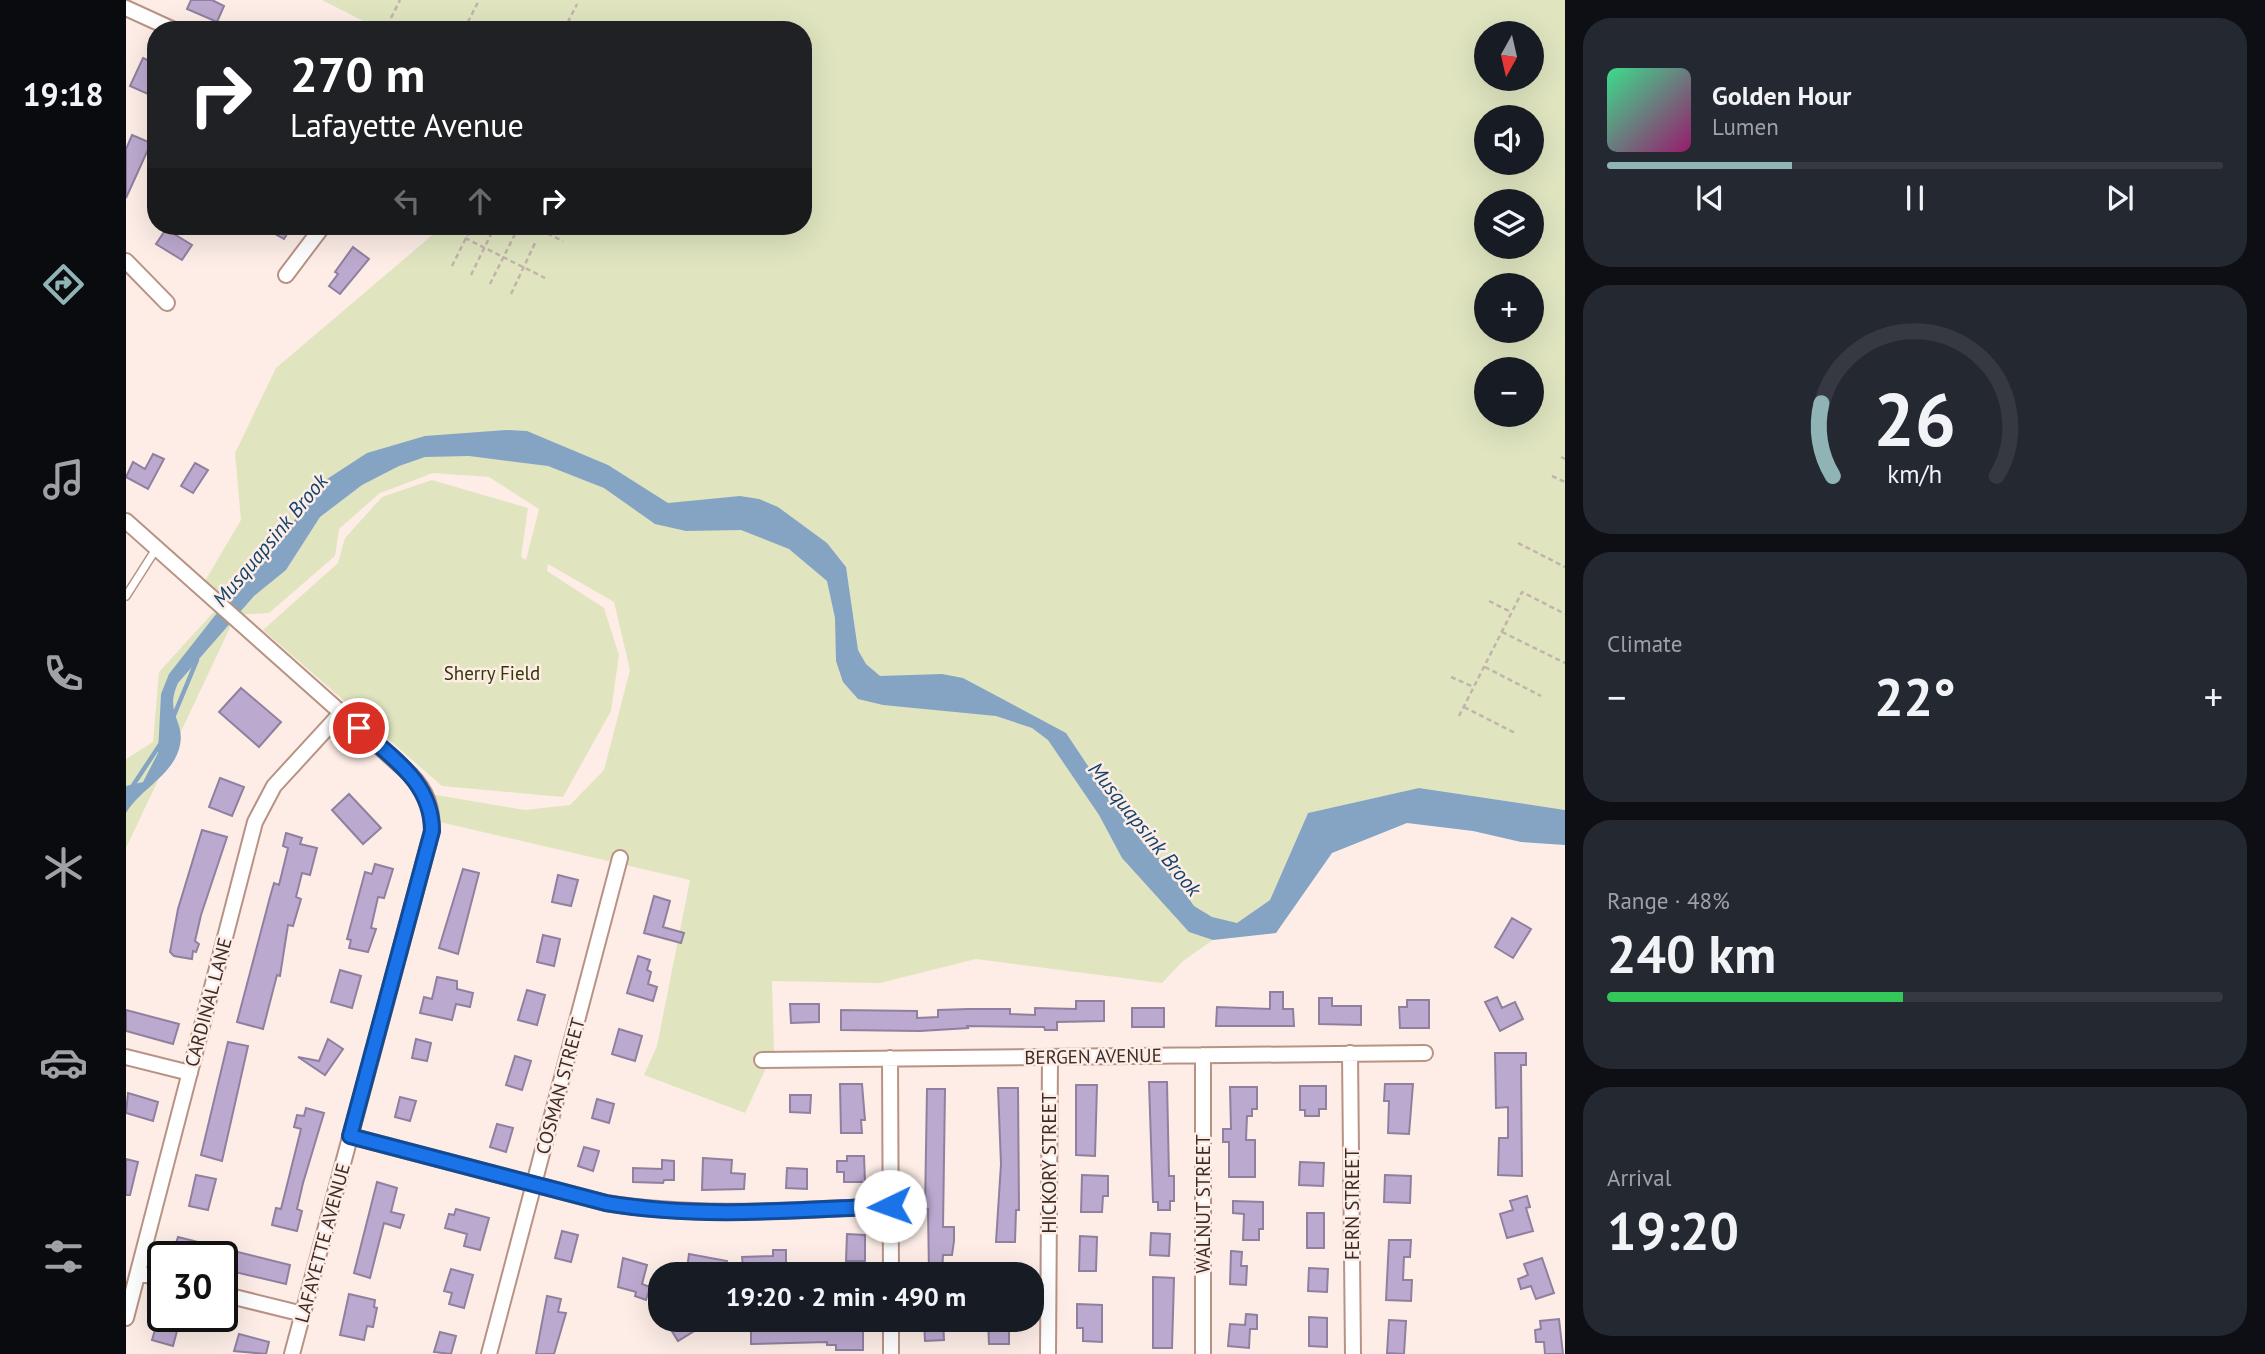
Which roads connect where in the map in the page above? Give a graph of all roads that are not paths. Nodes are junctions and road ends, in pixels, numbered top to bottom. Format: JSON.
{"nodes":[{"id":1,"x":126,"y":8,"type":"edge"},
{"id":2,"x":154,"y":21,"type":"edge"},
{"id":3,"x":316,"y":235,"type":"edge"},
{"id":4,"x":126,"y":261,"type":"edge"},
{"id":5,"x":286,"y":275,"type":"dead end"},
{"id":6,"x":166,"y":303,"type":"dead end"},
{"id":7,"x":126,"y":521,"type":"edge"},
{"id":8,"x":157,"y":548,"type":"junction"},
{"id":9,"x":126,"y":596,"type":"edge"},
{"id":10,"x":341,"y":713,"type":"junction"},
{"id":11,"x":620,"y":858,"type":"dead end"},
{"id":12,"x":1425,"y":1052,"type":"dead end"},
{"id":13,"x":1350,"y":1053,"type":"junction"},
{"id":14,"x":1203,"y":1055,"type":"junction"},
{"id":15,"x":126,"y":1057,"type":"edge"},
{"id":16,"x":1050,"y":1057,"type":"junction"},
{"id":17,"x":890,"y":1058,"type":"junction"},
{"id":18,"x":762,"y":1060,"type":"dead end"},
{"id":19,"x":190,"y":1073,"type":"junction"},
{"id":20,"x":350,"y":1136,"type":"junction"},
{"id":21,"x":534,"y":1185,"type":"junction"},
{"id":22,"x":890,"y":1206,"type":"junction"},
{"id":23,"x":891,"y":1262,"type":"edge"},
{"id":24,"x":138,"y":1273,"type":"junction"},
{"id":25,"x":147,"y":1275,"type":"edge"},
{"id":26,"x":238,"y":1298,"type":"edge"},
{"id":27,"x":303,"y":1314,"type":"junction"},
{"id":28,"x":126,"y":1318,"type":"edge"},
{"id":29,"x":891,"y":1332,"type":"edge"},
{"id":30,"x":292,"y":1354,"type":"edge"},
{"id":31,"x":489,"y":1354,"type":"edge"},
{"id":32,"x":891,"y":1354,"type":"edge"},
{"id":33,"x":1048,"y":1354,"type":"edge"},
{"id":34,"x":1203,"y":1354,"type":"edge"},
{"id":35,"x":1353,"y":1354,"type":"edge"}],
"edges":[{"from":1,"to":2,"type":"street"},
{"from":3,"to":5,"type":"street"},
{"from":4,"to":6,"type":"street"},
{"from":7,"to":8,"type":"street","name":"LAFAYETTE AVENUE"},
{"from":8,"to":9,"type":"lane"},
{"from":8,"to":10,"type":"street","name":"LAFAYETTE AVENUE"},
{"from":10,"to":19,"type":"street","name":"CARDINAL LANE"},
{"from":10,"to":20,"type":"street","name":"LAFAYETTE AVENUE"},
{"from":11,"to":21,"type":"street","name":"COSMAN STREET"},
{"from":12,"to":13,"type":"street","name":"BERGEN AVENUE"},
{"from":13,"to":14,"type":"street","name":"BERGEN AVENUE"},
{"from":13,"to":35,"type":"street","name":"FERN STREET"},
{"from":14,"to":16,"type":"street","name":"BERGEN AVENUE"},
{"from":14,"to":34,"type":"street","name":"WALNUT STREET"},
{"from":15,"to":19,"type":"street"},
{"from":16,"to":17,"type":"street","name":"BERGEN AVENUE"},
{"from":16,"to":33,"type":"street","name":"HICKORY STREET"},
{"from":17,"to":18,"type":"street","name":"BERGEN AVENUE"},
{"from":17,"to":22,"type":"street"},
{"from":19,"to":24,"type":"street","name":"CARDINAL LANE"},
{"from":20,"to":21,"type":"street"},
{"from":20,"to":27,"type":"street","name":"LAFAYETTE AVENUE"},
{"from":21,"to":22,"type":"street"},
{"from":21,"to":31,"type":"street","name":"COSMAN STREET"},
{"from":22,"to":23,"type":"street"},
{"from":24,"to":25,"type":"street"},
{"from":24,"to":28,"type":"street","name":"CARDINAL LANE"},
{"from":26,"to":27,"type":"street"},
{"from":27,"to":30,"type":"street","name":"LAFAYETTE AVENUE"},
{"from":29,"to":32,"type":"street"}]}
